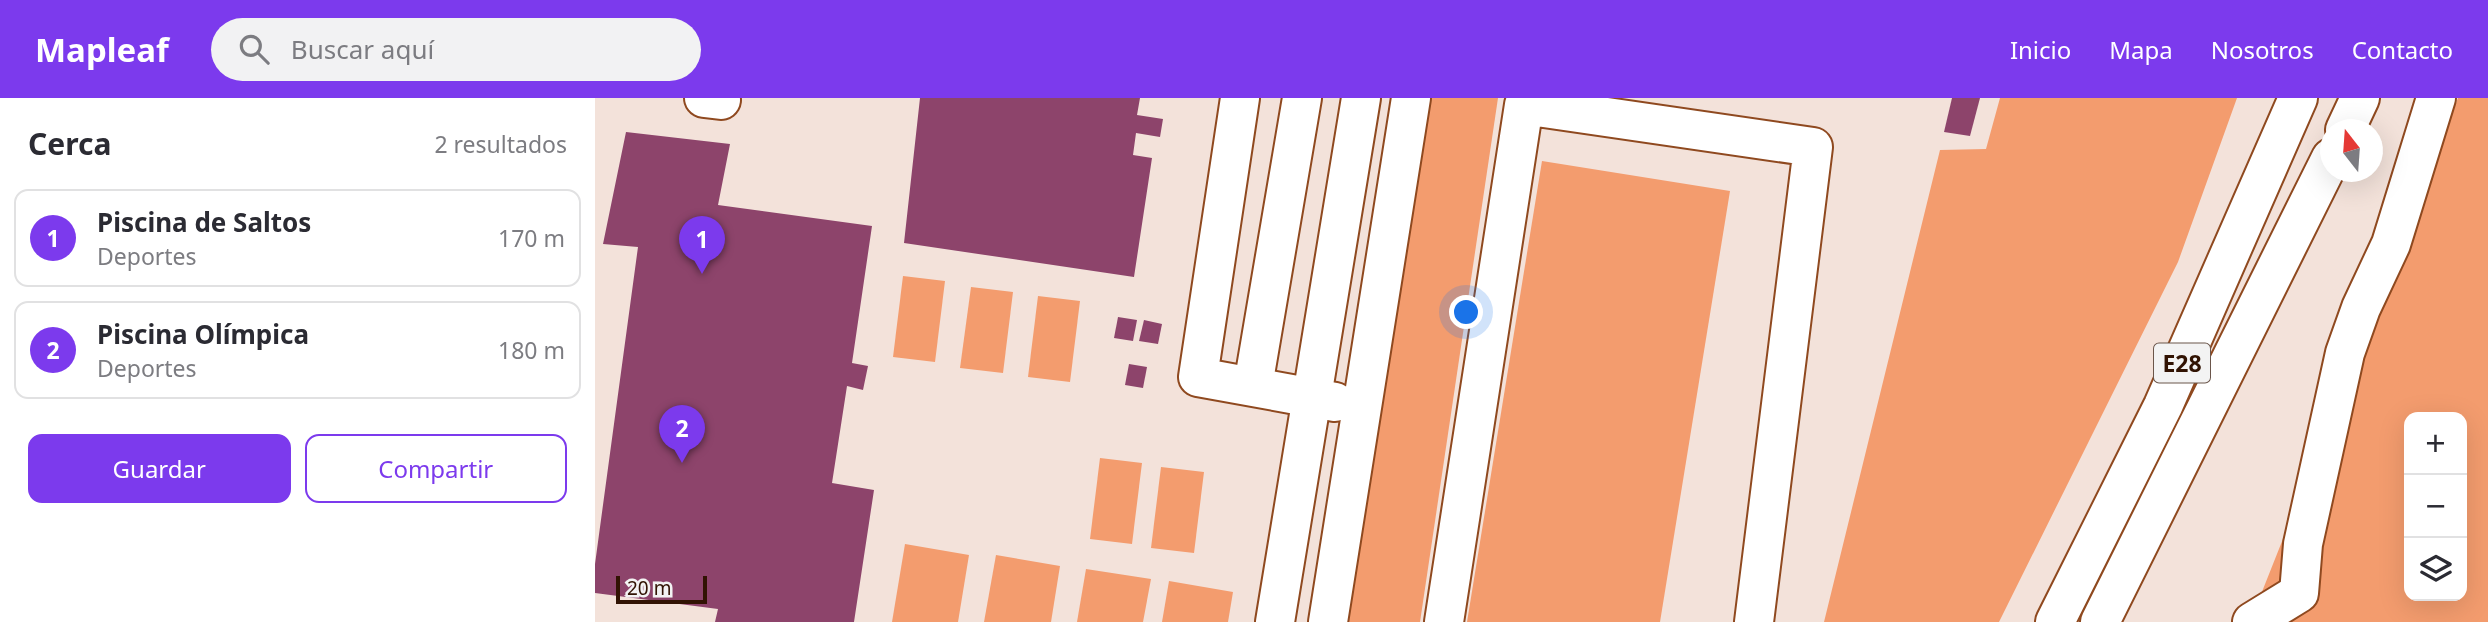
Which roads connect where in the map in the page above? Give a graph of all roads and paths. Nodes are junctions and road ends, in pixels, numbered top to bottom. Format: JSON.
{"nodes":[{"id":1,"x":1240,"y":98,"type":"edge"},
{"id":2,"x":1302,"y":98,"type":"edge"},
{"id":3,"x":1361,"y":98,"type":"edge"},
{"id":4,"x":1411,"y":98,"type":"edge"},
{"id":5,"x":2298,"y":98,"type":"edge"},
{"id":6,"x":2360,"y":98,"type":"edge"},
{"id":7,"x":2436,"y":98,"type":"edge"},
{"id":8,"x":2350,"y":119,"type":"edge"},
{"id":9,"x":2320,"y":178,"type":"edge"},
{"id":10,"x":1253,"y":386,"type":"junction"},
{"id":11,"x":1311,"y":397,"type":"junction"},
{"id":12,"x":1362,"y":408,"type":"junction"},
{"id":13,"x":1275,"y":622,"type":"edge"},
{"id":14,"x":1328,"y":622,"type":"edge"},
{"id":15,"x":1444,"y":622,"type":"edge"},
{"id":16,"x":1754,"y":622,"type":"edge"},
{"id":17,"x":2055,"y":622,"type":"edge"},
{"id":18,"x":2100,"y":622,"type":"edge"},
{"id":19,"x":2252,"y":622,"type":"edge"}],
"edges":[{"from":1,"to":10,"type":"main road"},
{"from":2,"to":10,"type":"main road"},
{"from":3,"to":11,"type":"main road"},
{"from":4,"to":12,"type":"main road"},
{"from":5,"to":17,"type":"main road","number":"E28"},
{"from":6,"to":8,"type":"main road"},
{"from":7,"to":19,"type":"main road"},
{"from":9,"to":18,"type":"main road","number":"E28"},
{"from":10,"to":11,"type":"main road"},
{"from":11,"to":12,"type":"main road"},
{"from":11,"to":13,"type":"main road"},
{"from":12,"to":14,"type":"main road"},
{"from":15,"to":16,"type":"main road"}]}
